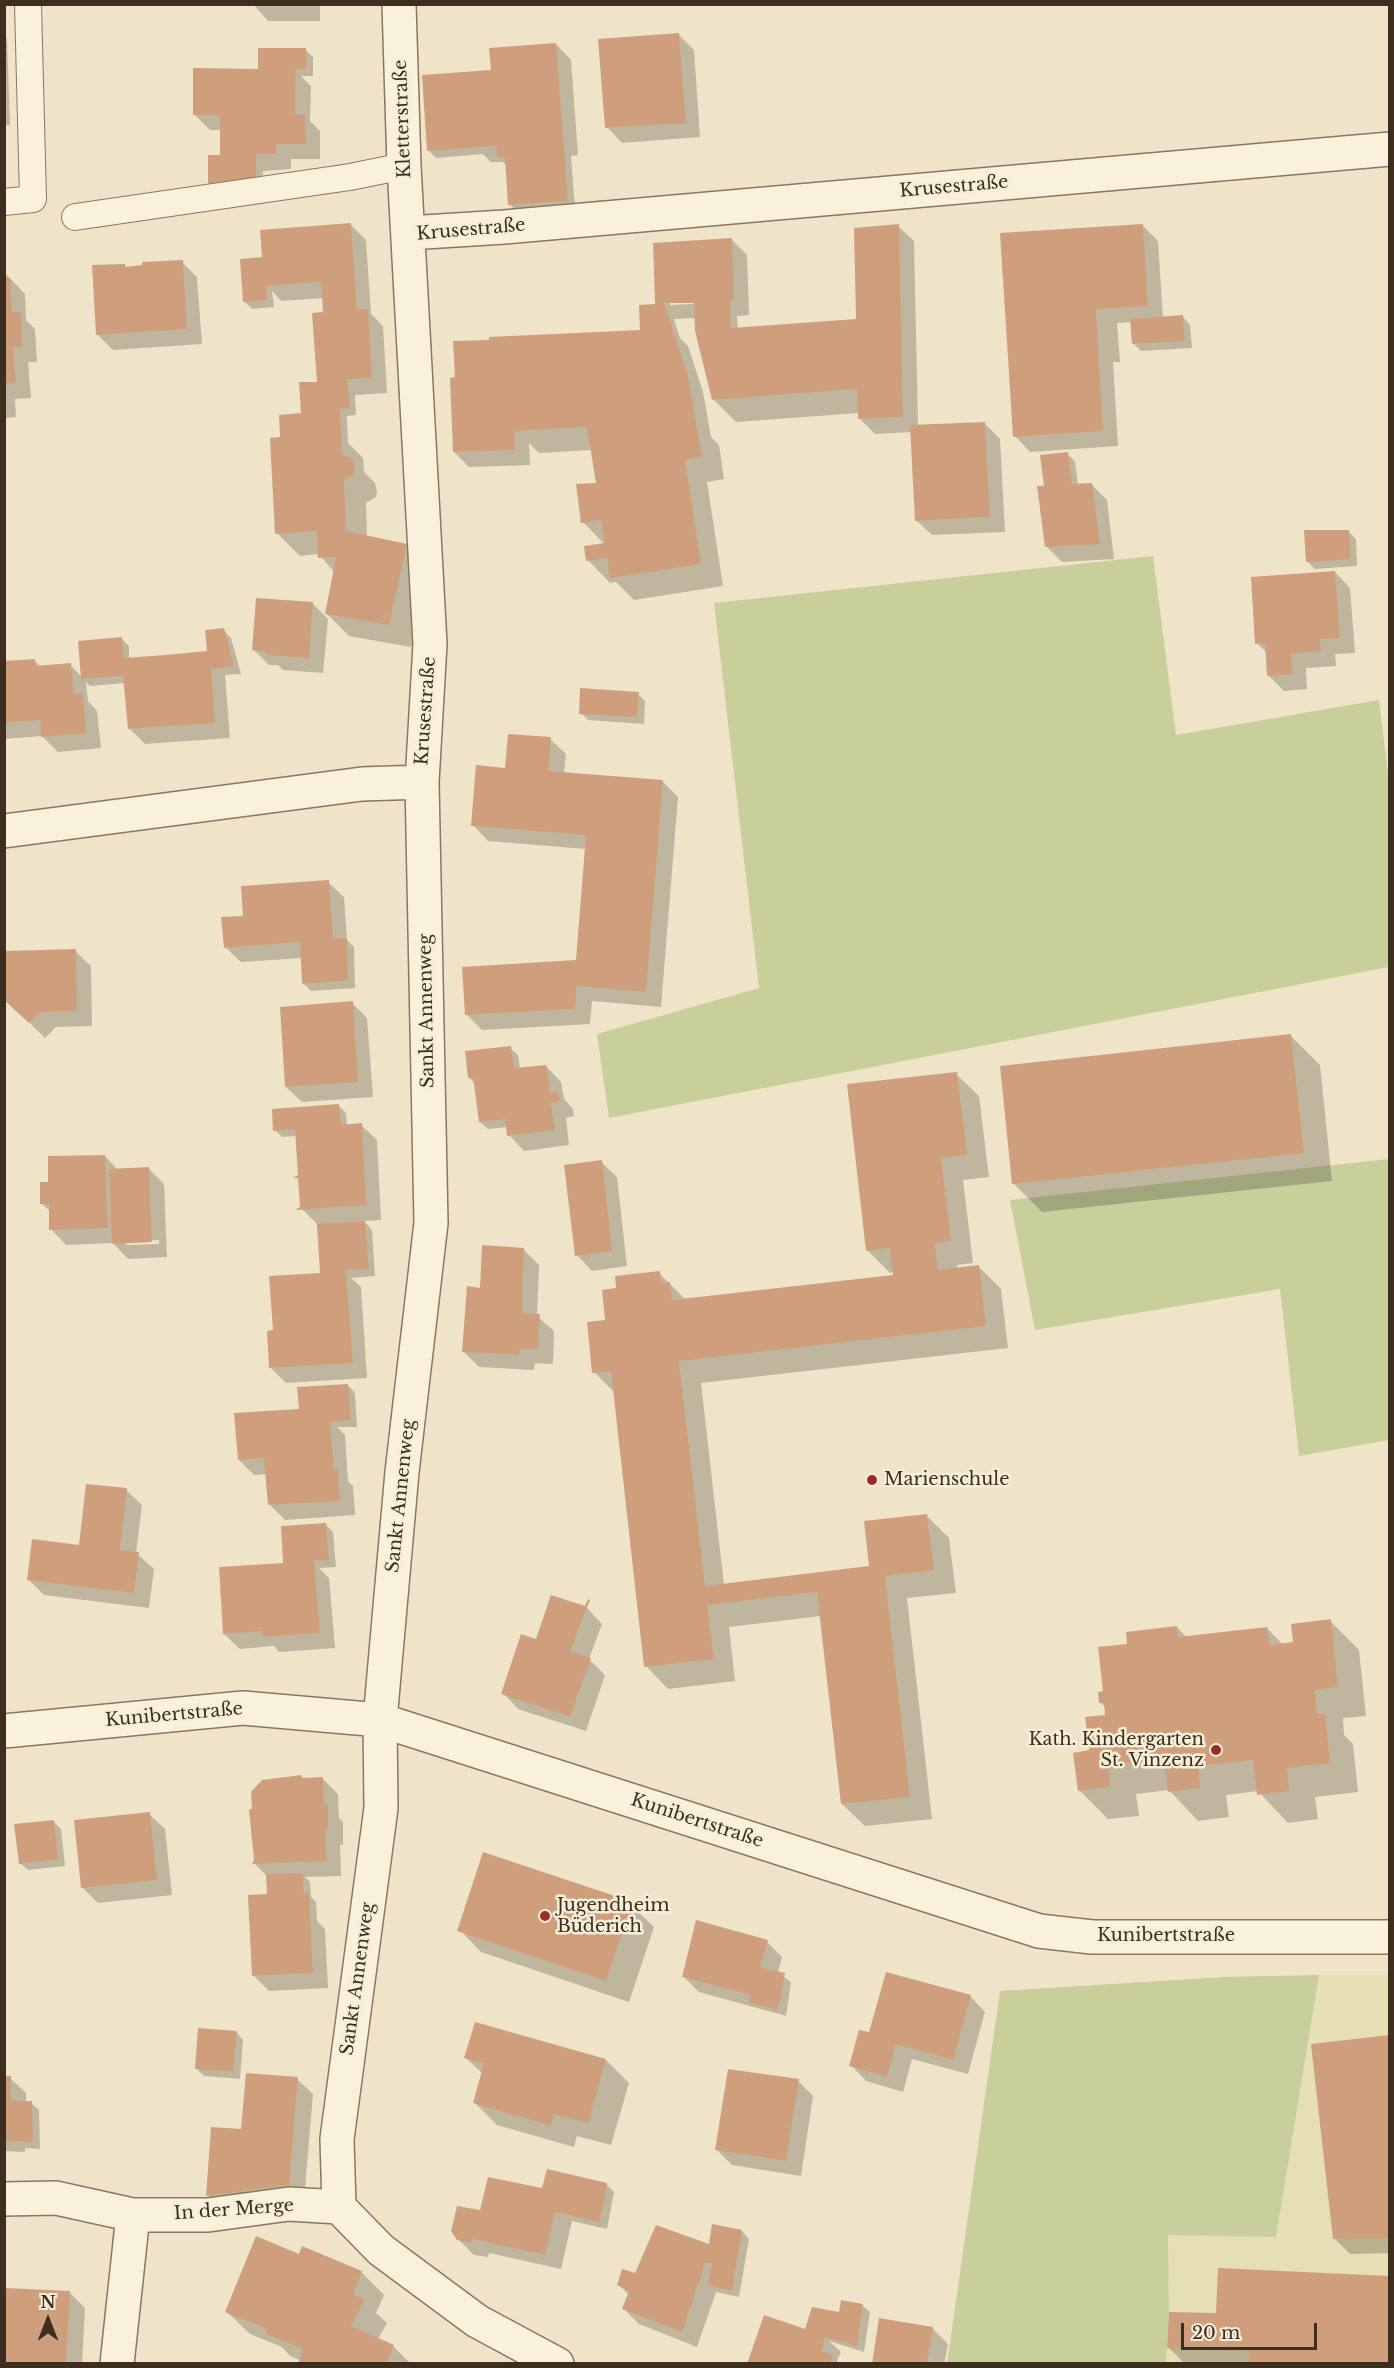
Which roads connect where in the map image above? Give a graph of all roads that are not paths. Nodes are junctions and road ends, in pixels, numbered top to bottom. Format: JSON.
{"nodes":[{"id":1,"x":28,"y":4,"type":"edge"},
{"id":2,"x":399,"y":4,"type":"edge"},
{"id":3,"x":1389,"y":149,"type":"edge"},
{"id":4,"x":404,"y":166,"type":"junction"},
{"id":5,"x":4,"y":202,"type":"edge"},
{"id":6,"x":75,"y":217,"type":"dead end"},
{"id":7,"x":408,"y":233,"type":"junction"},
{"id":8,"x":422,"y":782,"type":"junction"},
{"id":9,"x":4,"y":831,"type":"edge"},
{"id":10,"x":380,"y":1720,"type":"junction"},
{"id":11,"x":4,"y":1731,"type":"edge"},
{"id":12,"x":1389,"y":1937,"type":"edge"},
{"id":13,"x":4,"y":2199,"type":"edge"},
{"id":14,"x":339,"y":2207,"type":"junction"},
{"id":15,"x":133,"y":2215,"type":"junction"},
{"id":16,"x":117,"y":2364,"type":"edge"},
{"id":17,"x":557,"y":2364,"type":"edge"}],
"edges":[{"from":1,"to":5,"type":"lane"},
{"from":2,"to":4,"type":"street","name":"Kletterstraße"},
{"from":3,"to":7,"type":"street","name":"Krusestraße"},
{"from":4,"to":6,"type":"lane"},
{"from":4,"to":7,"type":"street","name":"Kletterstraße"},
{"from":7,"to":8,"type":"street","name":"Krusestraße"},
{"from":8,"to":9,"type":"street","name":"Krusestraße"},
{"from":8,"to":10,"type":"street","name":"Sankt Annenweg"},
{"from":10,"to":11,"type":"street","name":"Kunibertstraße"},
{"from":10,"to":12,"type":"street","name":"Kunibertstraße"},
{"from":10,"to":14,"type":"street","name":"Sankt Annenweg"},
{"from":13,"to":15,"type":"street","name":"In der Merge"},
{"from":14,"to":15,"type":"street","name":"In der Merge"},
{"from":14,"to":17,"type":"street"},
{"from":15,"to":16,"type":"street"}]}
